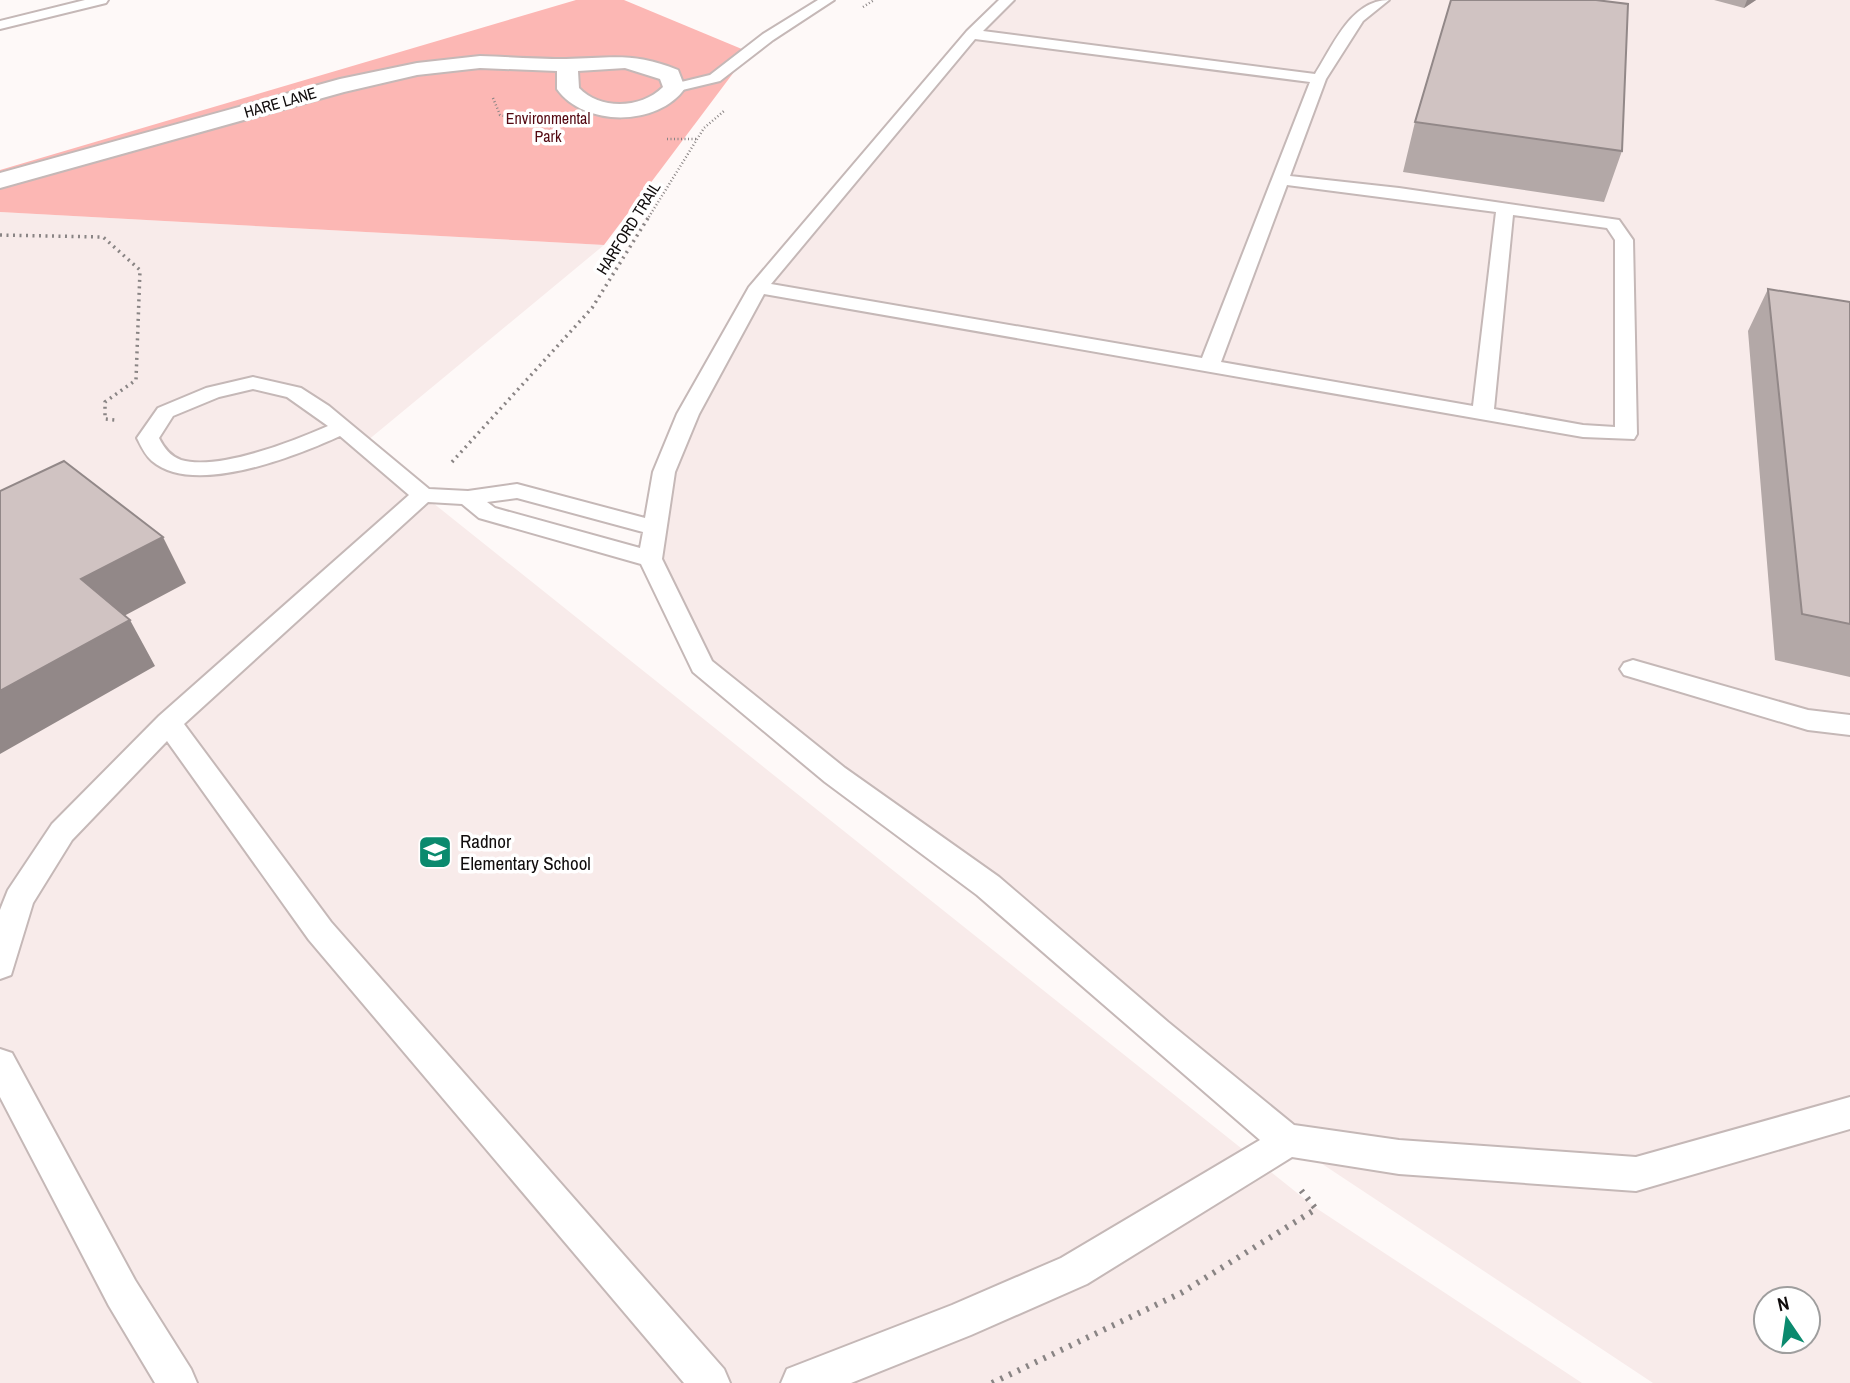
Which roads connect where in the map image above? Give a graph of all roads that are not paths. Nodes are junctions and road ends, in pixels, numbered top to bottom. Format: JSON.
{"nodes":[{"id":1,"x":102,"y":0,"type":"edge"},
{"id":2,"x":827,"y":0,"type":"edge"},
{"id":3,"x":1007,"y":0,"type":"edge"},
{"id":4,"x":1382,"y":0,"type":"edge"},
{"id":5,"x":0,"y":24,"type":"edge"},
{"id":6,"x":972,"y":34,"type":"junction"},
{"id":7,"x":567,"y":65,"type":"junction"},
{"id":8,"x":1319,"y":79,"type":"junction"},
{"id":9,"x":674,"y":88,"type":"junction"},
{"id":10,"x":1282,"y":180,"type":"junction"},
{"id":11,"x":0,"y":181,"type":"edge"},
{"id":12,"x":1505,"y":208,"type":"junction"},
{"id":13,"x":758,"y":287,"type":"junction"},
{"id":14,"x":1209,"y":366,"type":"junction"},
{"id":15,"x":1483,"y":413,"type":"junction"},
{"id":16,"x":343,"y":427,"type":"junction"},
{"id":17,"x":423,"y":495,"type":"junction"},
{"id":18,"x":468,"y":498,"type":"junction"},
{"id":19,"x":654,"y":528,"type":"junction"},
{"id":20,"x":650,"y":559,"type":"junction"},
{"id":21,"x":1633,"y":669,"type":"dead end"},
{"id":22,"x":168,"y":723,"type":"junction"},
{"id":23,"x":1850,"y":725,"type":"edge"},
{"id":24,"x":0,"y":965,"type":"edge"},
{"id":25,"x":0,"y":1064,"type":"edge"},
{"id":26,"x":1850,"y":1113,"type":"edge"},
{"id":27,"x":1278,"y":1147,"type":"junction"},
{"id":28,"x":177,"y":1383,"type":"edge"},
{"id":29,"x":710,"y":1383,"type":"edge"},
{"id":30,"x":802,"y":1383,"type":"edge"}],
"edges":[{"from":1,"to":5,"type":"lane"},
{"from":2,"to":9,"type":"lane"},
{"from":3,"to":6,"type":"lane"},
{"from":4,"to":8,"type":"lane"},
{"from":6,"to":8,"type":"lane"},
{"from":6,"to":13,"type":"lane"},
{"from":7,"to":9,"type":"street","name":"HARE LANE"},
{"from":7,"to":9,"type":"street"},
{"from":7,"to":11,"type":"street","name":"HARE LANE"},
{"from":8,"to":10,"type":"lane"},
{"from":10,"to":12,"type":"lane"},
{"from":10,"to":14,"type":"lane"},
{"from":12,"to":15,"type":"lane"},
{"from":12,"to":15,"type":"lane"},
{"from":13,"to":14,"type":"lane"},
{"from":13,"to":19,"type":"lane"},
{"from":14,"to":15,"type":"lane"},
{"from":16,"to":16,"type":"lane"},
{"from":16,"to":17,"type":"lane"},
{"from":17,"to":18,"type":"lane"},
{"from":17,"to":22,"type":"lane"},
{"from":18,"to":19,"type":"lane"},
{"from":18,"to":20,"type":"lane"},
{"from":19,"to":20,"type":"lane"},
{"from":20,"to":27,"type":"lane"},
{"from":21,"to":23,"type":"lane"},
{"from":22,"to":24,"type":"lane"},
{"from":22,"to":29,"type":"lane"},
{"from":25,"to":28,"type":"lane"},
{"from":26,"to":27,"type":"lane"},
{"from":27,"to":30,"type":"lane"}]}
